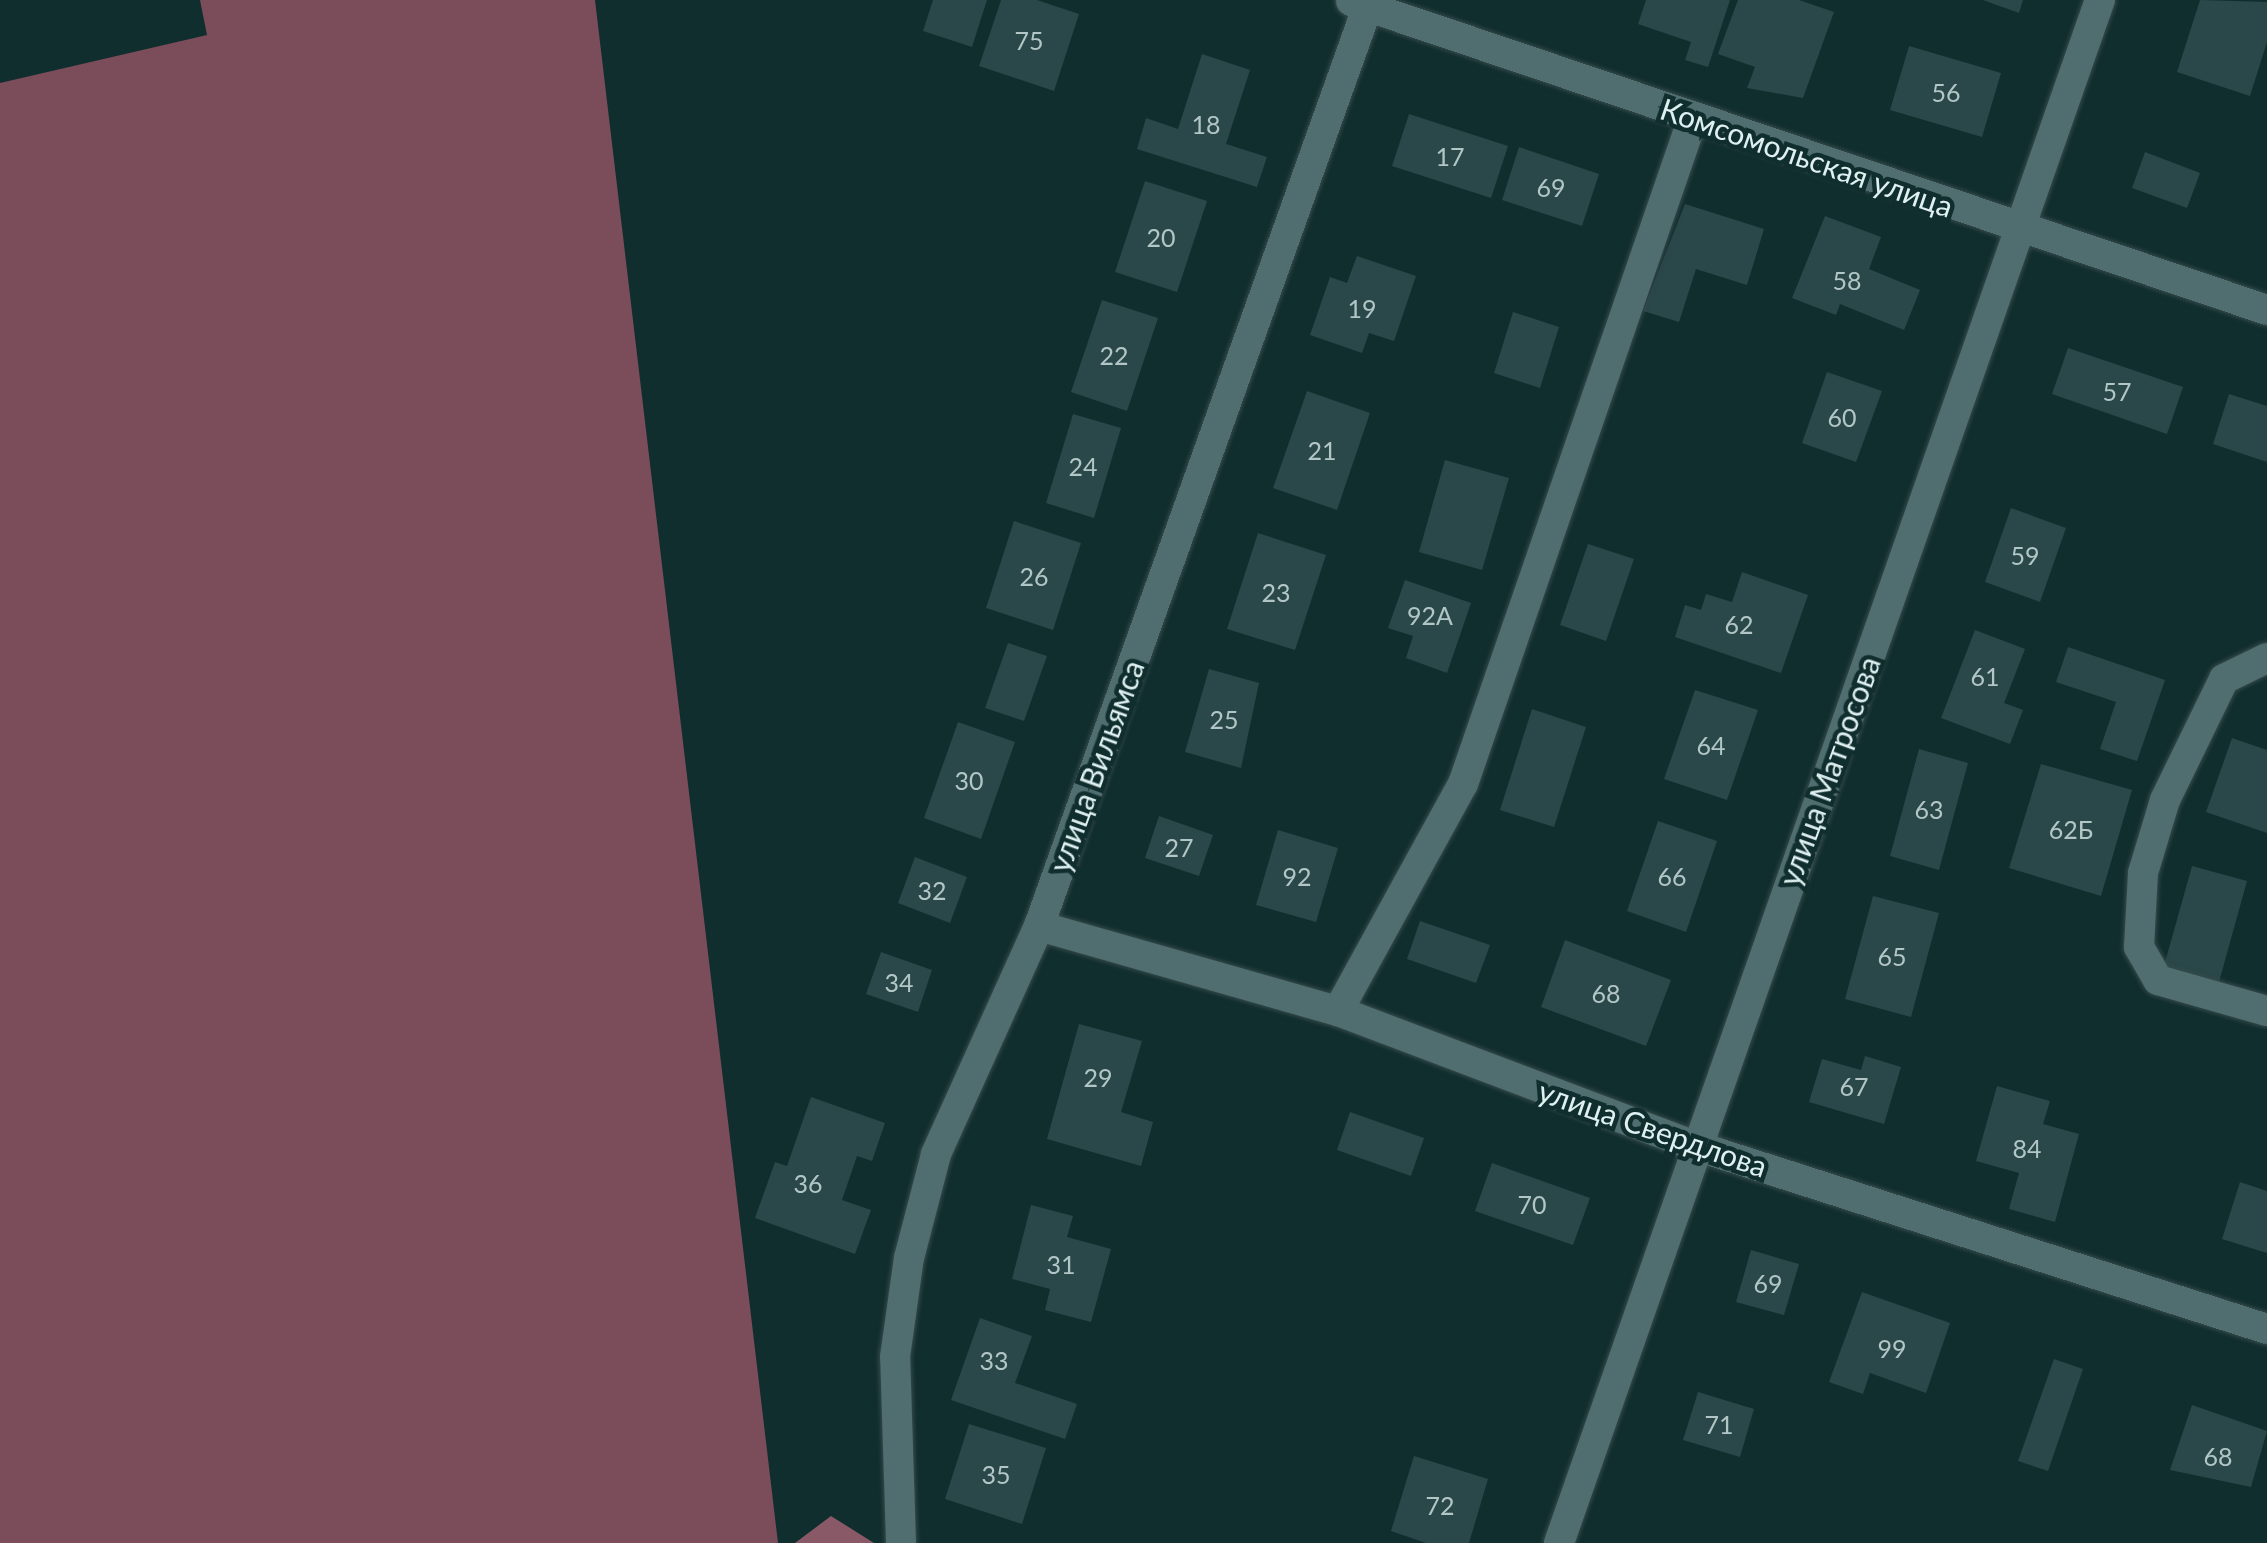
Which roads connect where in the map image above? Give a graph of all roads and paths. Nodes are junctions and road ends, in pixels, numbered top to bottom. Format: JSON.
{"nodes":[{"id":1,"x":2100,"y":0,"type":"edge"},
{"id":2,"x":1362,"y":2,"type":"edge"},
{"id":3,"x":1693,"y":118,"type":"junction"},
{"id":4,"x":2021,"y":230,"type":"junction"},
{"id":5,"x":2267,"y":310,"type":"edge"},
{"id":6,"x":2267,"y":658,"type":"edge"},
{"id":7,"x":1040,"y":926,"type":"junction"},
{"id":8,"x":2267,"y":1011,"type":"edge"},
{"id":9,"x":1338,"y":1012,"type":"junction"},
{"id":10,"x":1696,"y":1146,"type":"junction"},
{"id":11,"x":2267,"y":1329,"type":"edge"},
{"id":12,"x":901,"y":1543,"type":"edge"},
{"id":13,"x":1559,"y":1543,"type":"edge"}],
"edges":[{"from":1,"to":4,"type":"street","name":"улица Матросова"},
{"from":2,"to":3,"type":"street","name":"Комсомольская улица"},
{"from":2,"to":7,"type":"street","name":"улица Вильямса"},
{"from":3,"to":4,"type":"street","name":"Комсомольская улица"},
{"from":3,"to":9,"type":"street"},
{"from":4,"to":5,"type":"street","name":"Комсомольская улица"},
{"from":4,"to":10,"type":"street","name":"улица Матросова"},
{"from":6,"to":8,"type":"street"},
{"from":7,"to":9,"type":"street","name":"улица Свердлова"},
{"from":7,"to":12,"type":"street","name":"улица Вильямса"},
{"from":9,"to":10,"type":"street","name":"улица Свердлова"},
{"from":10,"to":11,"type":"street","name":"улица Свердлова"},
{"from":10,"to":13,"type":"street","name":"улица Матросова"}]}
